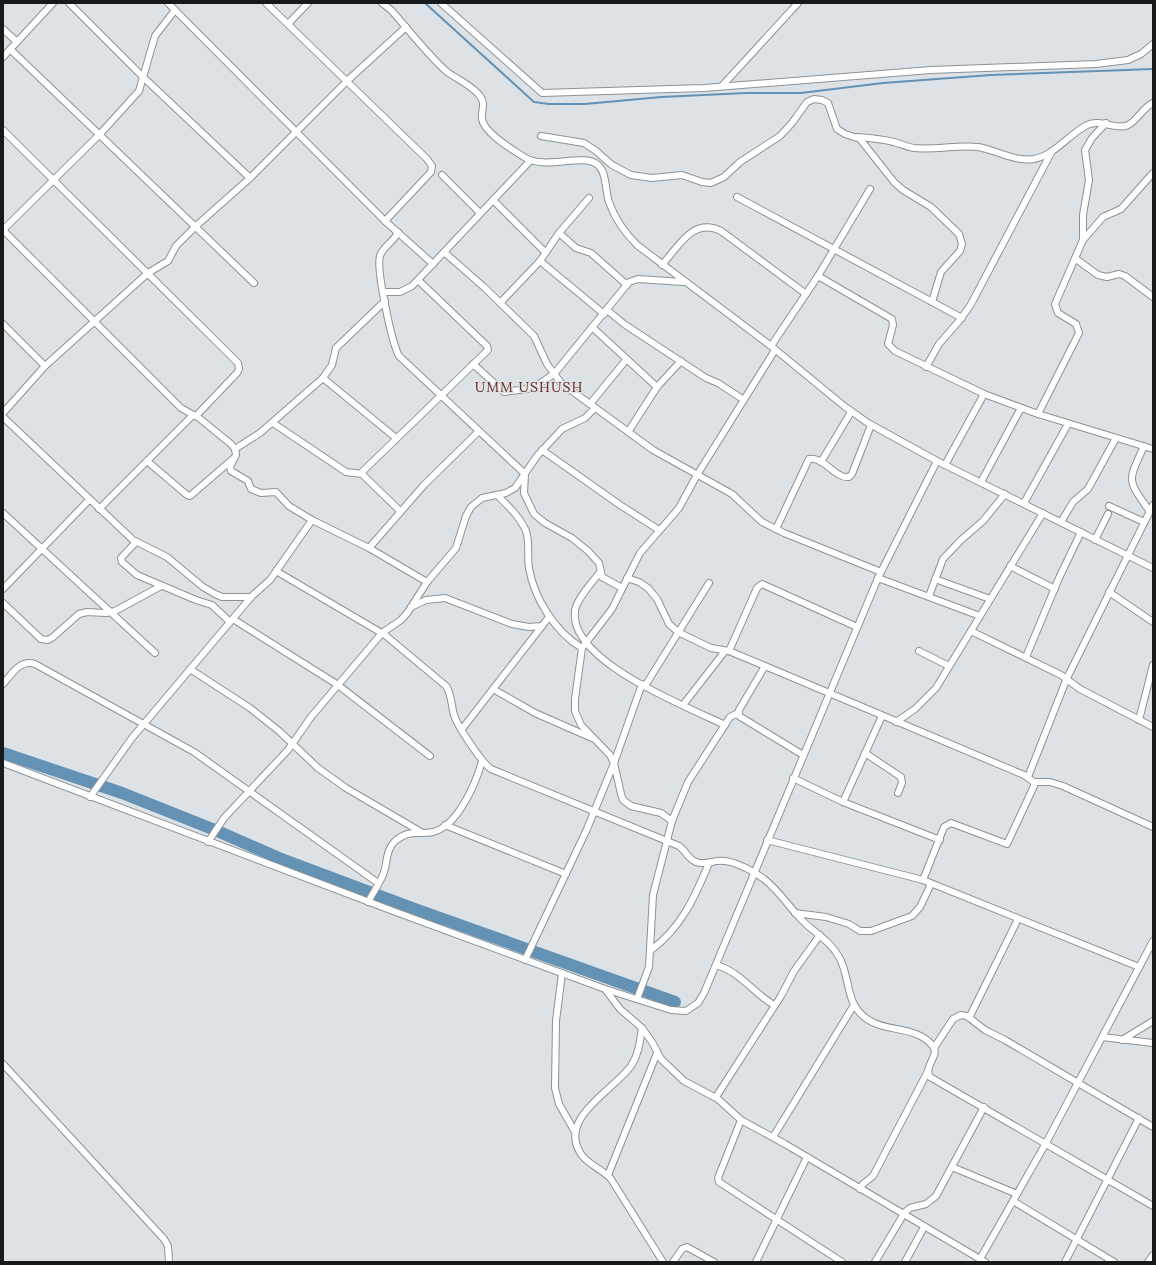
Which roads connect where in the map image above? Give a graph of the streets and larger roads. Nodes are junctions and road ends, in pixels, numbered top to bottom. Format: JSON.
{"nodes":[{"id":1,"x":53,"y":3,"type":"edge"},
{"id":2,"x":168,"y":3,"type":"edge"},
{"id":3,"x":266,"y":3,"type":"edge"},
{"id":4,"x":308,"y":3,"type":"edge"},
{"id":5,"x":382,"y":3,"type":"edge"},
{"id":6,"x":442,"y":3,"type":"edge"},
{"id":7,"x":798,"y":3,"type":"edge"},
{"id":8,"x":72,"y":4,"type":"edge"},
{"id":9,"x":175,"y":10,"type":"junction"},
{"id":10,"x":288,"y":24,"type":"junction"},
{"id":11,"x":406,"y":27,"type":"junction"},
{"id":12,"x":3,"y":29,"type":"edge"},
{"id":13,"x":17,"y":42,"type":"junction"},
{"id":14,"x":1153,"y":44,"type":"edge"},
{"id":15,"x":10,"y":49,"type":"junction"},
{"id":16,"x":3,"y":57,"type":"edge"},
{"id":17,"x":143,"y":77,"type":"junction"},
{"id":18,"x":347,"y":81,"type":"junction"},
{"id":19,"x":722,"y":86,"type":"junction"},
{"id":20,"x":1153,"y":103,"type":"edge"},
{"id":21,"x":1106,"y":123,"type":"junction"},
{"id":22,"x":3,"y":130,"type":"edge"},
{"id":23,"x":297,"y":132,"type":"junction"},
{"id":24,"x":100,"y":134,"type":"junction"},
{"id":25,"x":541,"y":136,"type":"dead end"},
{"id":26,"x":858,"y":138,"type":"junction"},
{"id":27,"x":1053,"y":151,"type":"junction"},
{"id":28,"x":530,"y":160,"type":"junction"},
{"id":29,"x":606,"y":161,"type":"junction"},
{"id":30,"x":600,"y":167,"type":"junction"},
{"id":31,"x":1153,"y":173,"type":"edge"},
{"id":32,"x":442,"y":175,"type":"dead end"},
{"id":33,"x":250,"y":178,"type":"junction"},
{"id":34,"x":52,"y":180,"type":"junction"},
{"id":35,"x":870,"y":189,"type":"dead end"},
{"id":36,"x":737,"y":197,"type":"dead end"},
{"id":37,"x":589,"y":198,"type":"dead end"},
{"id":38,"x":493,"y":200,"type":"junction"},
{"id":39,"x":480,"y":213,"type":"junction"},
{"id":40,"x":385,"y":221,"type":"junction"},
{"id":41,"x":196,"y":226,"type":"junction"},
{"id":42,"x":398,"y":232,"type":"junction"},
{"id":43,"x":559,"y":233,"type":"junction"},
{"id":44,"x":1083,"y":240,"type":"junction"},
{"id":45,"x":834,"y":250,"type":"junction"},
{"id":46,"x":444,"y":252,"type":"junction"},
{"id":47,"x":545,"y":252,"type":"junction"},
{"id":48,"x":1076,"y":259,"type":"junction"},
{"id":49,"x":540,"y":261,"type":"junction"},
{"id":50,"x":433,"y":264,"type":"junction"},
{"id":51,"x":662,"y":265,"type":"junction"},
{"id":52,"x":148,"y":273,"type":"junction"},
{"id":53,"x":818,"y":276,"type":"junction"},
{"id":54,"x":418,"y":280,"type":"junction"},
{"id":55,"x":683,"y":282,"type":"junction"},
{"id":56,"x":254,"y":283,"type":"dead end"},
{"id":57,"x":627,"y":285,"type":"junction"},
{"id":58,"x":383,"y":292,"type":"junction"},
{"id":59,"x":806,"y":294,"type":"junction"},
{"id":60,"x":1152,"y":294,"type":"edge"},
{"id":61,"x":385,"y":301,"type":"junction"},
{"id":62,"x":932,"y":302,"type":"junction"},
{"id":63,"x":500,"y":303,"type":"junction"},
{"id":64,"x":605,"y":312,"type":"junction"},
{"id":65,"x":962,"y":318,"type":"junction"},
{"id":66,"x":94,"y":321,"type":"junction"},
{"id":67,"x":3,"y":324,"type":"edge"},
{"id":68,"x":592,"y":327,"type":"junction"},
{"id":69,"x":773,"y":348,"type":"junction"},
{"id":70,"x":626,"y":360,"type":"junction"},
{"id":71,"x":681,"y":361,"type":"junction"},
{"id":72,"x":473,"y":364,"type":"junction"},
{"id":73,"x":45,"y":366,"type":"junction"},
{"id":74,"x":926,"y":367,"type":"junction"},
{"id":75,"x":554,"y":374,"type":"junction"},
{"id":76,"x":322,"y":379,"type":"junction"},
{"id":77,"x":657,"y":387,"type":"junction"},
{"id":78,"x":984,"y":394,"type":"junction"},
{"id":79,"x":440,"y":395,"type":"junction"},
{"id":80,"x":744,"y":400,"type":"junction"},
{"id":81,"x":593,"y":406,"type":"junction"},
{"id":82,"x":1021,"y":408,"type":"junction"},
{"id":83,"x":851,"y":412,"type":"junction"},
{"id":84,"x":3,"y":413,"type":"edge"},
{"id":85,"x":1038,"y":414,"type":"junction"},
{"id":86,"x":194,"y":415,"type":"junction"},
{"id":87,"x":3,"y":417,"type":"edge"},
{"id":88,"x":273,"y":422,"type":"junction"},
{"id":89,"x":1068,"y":424,"type":"junction"},
{"id":90,"x":871,"y":425,"type":"junction"},
{"id":91,"x":478,"y":431,"type":"junction"},
{"id":92,"x":628,"y":432,"type":"junction"},
{"id":93,"x":396,"y":438,"type":"junction"},
{"id":94,"x":1116,"y":438,"type":"junction"},
{"id":95,"x":1144,"y":446,"type":"junction"},
{"id":96,"x":1153,"y":448,"type":"edge"},
{"id":97,"x":542,"y":450,"type":"junction"},
{"id":98,"x":236,"y":452,"type":"junction"},
{"id":99,"x":147,"y":461,"type":"junction"},
{"id":100,"x":937,"y":461,"type":"junction"},
{"id":101,"x":821,"y":462,"type":"junction"},
{"id":102,"x":945,"y":465,"type":"junction"},
{"id":103,"x":361,"y":473,"type":"junction"},
{"id":104,"x":525,"y":474,"type":"junction"},
{"id":105,"x":697,"y":475,"type":"junction"},
{"id":106,"x":981,"y":482,"type":"junction"},
{"id":107,"x":1005,"y":494,"type":"junction"},
{"id":108,"x":497,"y":495,"type":"junction"},
{"id":109,"x":89,"y":500,"type":"junction"},
{"id":110,"x":1024,"y":503,"type":"junction"},
{"id":111,"x":1153,"y":505,"type":"edge"},
{"id":112,"x":1109,"y":506,"type":"dead end"},
{"id":113,"x":99,"y":509,"type":"junction"},
{"id":114,"x":400,"y":511,"type":"junction"},
{"id":115,"x":1043,"y":512,"type":"junction"},
{"id":116,"x":1150,"y":512,"type":"junction"},
{"id":117,"x":3,"y":513,"type":"edge"},
{"id":118,"x":1108,"y":514,"type":"dead end"},
{"id":119,"x":312,"y":520,"type":"junction"},
{"id":120,"x":1061,"y":522,"type":"junction"},
{"id":121,"x":1144,"y":522,"type":"junction"},
{"id":122,"x":776,"y":529,"type":"junction"},
{"id":123,"x":659,"y":530,"type":"junction"},
{"id":124,"x":1080,"y":532,"type":"junction"},
{"id":125,"x":1094,"y":540,"type":"junction"},
{"id":126,"x":136,"y":542,"type":"junction"},
{"id":127,"x":368,"y":548,"type":"junction"},
{"id":128,"x":41,"y":549,"type":"junction"},
{"id":129,"x":1128,"y":556,"type":"junction"},
{"id":130,"x":1010,"y":566,"type":"junction"},
{"id":131,"x":1153,"y":568,"type":"edge"},
{"id":132,"x":276,"y":570,"type":"junction"},
{"id":133,"x":600,"y":572,"type":"junction"},
{"id":134,"x":879,"y":575,"type":"junction"},
{"id":135,"x":627,"y":578,"type":"junction"},
{"id":136,"x":935,"y":579,"type":"junction"},
{"id":137,"x":427,"y":582,"type":"junction"},
{"id":138,"x":709,"y":583,"type":"dead end"},
{"id":139,"x":161,"y":586,"type":"junction"},
{"id":140,"x":622,"y":588,"type":"junction"},
{"id":141,"x":3,"y":589,"type":"edge"},
{"id":142,"x":1055,"y":589,"type":"junction"},
{"id":143,"x":1109,"y":592,"type":"junction"},
{"id":144,"x":929,"y":596,"type":"junction"},
{"id":145,"x":251,"y":597,"type":"junction"},
{"id":146,"x":990,"y":599,"type":"junction"},
{"id":147,"x":3,"y":603,"type":"edge"},
{"id":148,"x":411,"y":607,"type":"junction"},
{"id":149,"x":111,"y":612,"type":"junction"},
{"id":150,"x":980,"y":616,"type":"junction"},
{"id":151,"x":549,"y":617,"type":"junction"},
{"id":152,"x":232,"y":620,"type":"junction"},
{"id":153,"x":1153,"y":622,"type":"edge"},
{"id":154,"x":542,"y":626,"type":"junction"},
{"id":155,"x":858,"y":627,"type":"junction"},
{"id":156,"x":971,"y":631,"type":"junction"},
{"id":157,"x":678,"y":632,"type":"junction"},
{"id":158,"x":382,"y":633,"type":"junction"},
{"id":159,"x":583,"y":645,"type":"junction"},
{"id":160,"x":727,"y":651,"type":"junction"},
{"id":161,"x":920,"y":651,"type":"dead end"},
{"id":162,"x":155,"y":653,"type":"dead end"},
{"id":163,"x":1026,"y":657,"type":"junction"},
{"id":164,"x":1153,"y":664,"type":"edge"},
{"id":165,"x":765,"y":666,"type":"junction"},
{"id":166,"x":949,"y":666,"type":"junction"},
{"id":167,"x":190,"y":669,"type":"junction"},
{"id":168,"x":1066,"y":678,"type":"junction"},
{"id":169,"x":3,"y":684,"type":"edge"},
{"id":170,"x":338,"y":685,"type":"junction"},
{"id":171,"x":643,"y":685,"type":"junction"},
{"id":172,"x":493,"y":689,"type":"junction"},
{"id":173,"x":829,"y":693,"type":"junction"},
{"id":174,"x":683,"y":705,"type":"junction"},
{"id":175,"x":738,"y":713,"type":"junction"},
{"id":176,"x":882,"y":716,"type":"junction"},
{"id":177,"x":1139,"y":720,"type":"junction"},
{"id":178,"x":896,"y":722,"type":"junction"},
{"id":179,"x":143,"y":724,"type":"junction"},
{"id":180,"x":725,"y":725,"type":"junction"},
{"id":181,"x":1153,"y":727,"type":"edge"},
{"id":182,"x":462,"y":729,"type":"junction"},
{"id":183,"x":593,"y":738,"type":"junction"},
{"id":184,"x":293,"y":744,"type":"junction"},
{"id":185,"x":865,"y":753,"type":"junction"},
{"id":186,"x":430,"y":756,"type":"dead end"},
{"id":187,"x":803,"y":756,"type":"junction"},
{"id":188,"x":482,"y":761,"type":"junction"},
{"id":189,"x":3,"y":763,"type":"edge"},
{"id":190,"x":614,"y":763,"type":"junction"},
{"id":191,"x":1028,"y":777,"type":"junction"},
{"id":192,"x":793,"y":778,"type":"junction"},
{"id":193,"x":1034,"y":782,"type":"junction"},
{"id":194,"x":249,"y":791,"type":"junction"},
{"id":195,"x":898,"y":793,"type":"dead end"},
{"id":196,"x":90,"y":797,"type":"junction"},
{"id":197,"x":843,"y":802,"type":"junction"},
{"id":198,"x":595,"y":811,"type":"junction"},
{"id":199,"x":672,"y":821,"type":"junction"},
{"id":200,"x":445,"y":825,"type":"junction"},
{"id":201,"x":1153,"y":828,"type":"edge"},
{"id":202,"x":421,"y":832,"type":"junction"},
{"id":203,"x":767,"y":840,"type":"junction"},
{"id":204,"x":940,"y":840,"type":"junction"},
{"id":205,"x":208,"y":842,"type":"junction"},
{"id":206,"x":667,"y":842,"type":"junction"},
{"id":207,"x":709,"y":863,"type":"junction"},
{"id":208,"x":754,"y":872,"type":"junction"},
{"id":209,"x":566,"y":874,"type":"junction"},
{"id":210,"x":923,"y":880,"type":"junction"},
{"id":211,"x":378,"y":883,"type":"junction"},
{"id":212,"x":931,"y":884,"type":"junction"},
{"id":213,"x":368,"y":902,"type":"junction"},
{"id":214,"x":795,"y":912,"type":"junction"},
{"id":215,"x":1018,"y":919,"type":"junction"},
{"id":216,"x":820,"y":936,"type":"junction"},
{"id":217,"x":1153,"y":941,"type":"edge"},
{"id":218,"x":651,"y":950,"type":"junction"},
{"id":219,"x":525,"y":960,"type":"junction"},
{"id":220,"x":716,"y":965,"type":"junction"},
{"id":221,"x":1139,"y":967,"type":"junction"},
{"id":222,"x":562,"y":973,"type":"junction"},
{"id":223,"x":605,"y":989,"type":"junction"},
{"id":224,"x":637,"y":999,"type":"junction"},
{"id":225,"x":774,"y":1005,"type":"junction"},
{"id":226,"x":854,"y":1006,"type":"junction"},
{"id":227,"x":969,"y":1018,"type":"junction"},
{"id":228,"x":1153,"y":1021,"type":"edge"},
{"id":229,"x":642,"y":1028,"type":"junction"},
{"id":230,"x":1102,"y":1037,"type":"junction"},
{"id":231,"x":1122,"y":1040,"type":"junction"},
{"id":232,"x":1153,"y":1043,"type":"edge"},
{"id":233,"x":934,"y":1048,"type":"junction"},
{"id":234,"x":657,"y":1053,"type":"junction"},
{"id":235,"x":3,"y":1064,"type":"edge"},
{"id":236,"x":928,"y":1071,"type":"junction"},
{"id":237,"x":1078,"y":1082,"type":"junction"},
{"id":238,"x":716,"y":1097,"type":"junction"},
{"id":239,"x":984,"y":1107,"type":"junction"},
{"id":240,"x":1139,"y":1118,"type":"junction"},
{"id":241,"x":741,"y":1120,"type":"junction"},
{"id":242,"x":1153,"y":1127,"type":"edge"},
{"id":243,"x":575,"y":1132,"type":"junction"},
{"id":244,"x":773,"y":1137,"type":"junction"},
{"id":245,"x":1046,"y":1143,"type":"junction"},
{"id":246,"x":807,"y":1157,"type":"junction"},
{"id":247,"x":952,"y":1167,"type":"junction"},
{"id":248,"x":608,"y":1175,"type":"junction"},
{"id":249,"x":1109,"y":1180,"type":"junction"},
{"id":250,"x":860,"y":1189,"type":"junction"},
{"id":251,"x":1017,"y":1194,"type":"junction"},
{"id":252,"x":1013,"y":1201,"type":"junction"},
{"id":253,"x":1153,"y":1206,"type":"edge"},
{"id":254,"x":903,"y":1215,"type":"junction"},
{"id":255,"x":776,"y":1220,"type":"junction"},
{"id":256,"x":924,"y":1227,"type":"junction"},
{"id":257,"x":1077,"y":1239,"type":"junction"},
{"id":258,"x":1153,"y":1255,"type":"edge"},
{"id":259,"x":835,"y":1260,"type":"edge"},
{"id":260,"x":983,"y":1261,"type":"edge"},
{"id":261,"x":169,"y":1262,"type":"edge"},
{"id":262,"x":663,"y":1262,"type":"edge"},
{"id":263,"x":673,"y":1262,"type":"edge"},
{"id":264,"x":714,"y":1262,"type":"edge"},
{"id":265,"x":756,"y":1262,"type":"edge"},
{"id":266,"x":842,"y":1262,"type":"edge"},
{"id":267,"x":875,"y":1262,"type":"edge"},
{"id":268,"x":905,"y":1262,"type":"edge"},
{"id":269,"x":1065,"y":1262,"type":"edge"},
{"id":270,"x":1114,"y":1262,"type":"edge"},
{"id":271,"x":1148,"y":1262,"type":"edge"}],
"edges":[{"from":1,"to":13,"type":"street"},
{"from":2,"to":9,"type":"street"},
{"from":3,"to":10,"type":"street"},
{"from":4,"to":10,"type":"street"},
{"from":5,"to":11,"type":"street"},
{"from":6,"to":19,"type":"street"},
{"from":7,"to":19,"type":"street"},
{"from":8,"to":17,"type":"street"},
{"from":9,"to":17,"type":"street"},
{"from":9,"to":23,"type":"street"},
{"from":10,"to":18,"type":"street"},
{"from":11,"to":18,"type":"street"},
{"from":11,"to":28,"type":"street"},
{"from":12,"to":13,"type":"street"},
{"from":13,"to":15,"type":"street"},
{"from":14,"to":19,"type":"street"},
{"from":15,"to":16,"type":"street"},
{"from":15,"to":24,"type":"street"},
{"from":17,"to":24,"type":"street"},
{"from":17,"to":33,"type":"street"},
{"from":18,"to":23,"type":"street"},
{"from":18,"to":40,"type":"street"},
{"from":20,"to":21,"type":"street"},
{"from":21,"to":27,"type":"street"},
{"from":21,"to":44,"type":"street"},
{"from":22,"to":34,"type":"street"},
{"from":23,"to":33,"type":"street"},
{"from":23,"to":40,"type":"street"},
{"from":24,"to":34,"type":"street"},
{"from":24,"to":41,"type":"street"},
{"from":25,"to":29,"type":"street"},
{"from":26,"to":27,"type":"street"},
{"from":26,"to":29,"type":"street"},
{"from":26,"to":62,"type":"street"},
{"from":27,"to":65,"type":"street"},
{"from":28,"to":30,"type":"street"},
{"from":28,"to":38,"type":"street"},
{"from":29,"to":30,"type":"street"},
{"from":30,"to":51,"type":"street"},
{"from":31,"to":44,"type":"street"},
{"from":32,"to":39,"type":"street"},
{"from":33,"to":41,"type":"street"},
{"from":34,"to":52,"type":"street"},
{"from":34,"to":66,"type":"street"},
{"from":35,"to":45,"type":"street"},
{"from":36,"to":45,"type":"street"},
{"from":37,"to":43,"type":"street"},
{"from":38,"to":39,"type":"street"},
{"from":38,"to":47,"type":"street"},
{"from":39,"to":46,"type":"street"},
{"from":40,"to":42,"type":"street"},
{"from":41,"to":52,"type":"street"},
{"from":41,"to":56,"type":"street"},
{"from":42,"to":50,"type":"street"},
{"from":42,"to":58,"type":"street"},
{"from":43,"to":47,"type":"street"},
{"from":43,"to":57,"type":"street"},
{"from":44,"to":48,"type":"street"},
{"from":45,"to":53,"type":"street"},
{"from":45,"to":62,"type":"street"},
{"from":46,"to":50,"type":"street"},
{"from":46,"to":63,"type":"street"},
{"from":47,"to":49,"type":"street"},
{"from":48,"to":60,"type":"street"},
{"from":48,"to":85,"type":"street"},
{"from":49,"to":63,"type":"street"},
{"from":49,"to":64,"type":"street"},
{"from":50,"to":54,"type":"street"},
{"from":51,"to":55,"type":"street"},
{"from":51,"to":59,"type":"street"},
{"from":52,"to":66,"type":"street"},
{"from":52,"to":86,"type":"street"},
{"from":53,"to":59,"type":"street"},
{"from":53,"to":74,"type":"street"},
{"from":54,"to":58,"type":"street"},
{"from":54,"to":72,"type":"street"},
{"from":55,"to":57,"type":"street"},
{"from":55,"to":69,"type":"street"},
{"from":57,"to":64,"type":"street"},
{"from":58,"to":61,"type":"street"},
{"from":59,"to":69,"type":"street"},
{"from":61,"to":76,"type":"street"},
{"from":61,"to":79,"type":"street"},
{"from":62,"to":65,"type":"street"},
{"from":63,"to":75,"type":"street"},
{"from":64,"to":68,"type":"street"},
{"from":64,"to":71,"type":"street"},
{"from":65,"to":74,"type":"street"},
{"from":66,"to":73,"type":"street"},
{"from":66,"to":86,"type":"street"},
{"from":67,"to":73,"type":"street"},
{"from":68,"to":70,"type":"street"},
{"from":68,"to":75,"type":"street"},
{"from":69,"to":80,"type":"street"},
{"from":69,"to":83,"type":"street"},
{"from":70,"to":77,"type":"street"},
{"from":70,"to":81,"type":"street"},
{"from":71,"to":77,"type":"street"},
{"from":71,"to":80,"type":"street"},
{"from":72,"to":75,"type":"street"},
{"from":72,"to":79,"type":"street"},
{"from":73,"to":84,"type":"street"},
{"from":74,"to":78,"type":"street"},
{"from":75,"to":81,"type":"street"},
{"from":76,"to":88,"type":"street"},
{"from":76,"to":93,"type":"street"},
{"from":77,"to":92,"type":"street"},
{"from":78,"to":82,"type":"street"},
{"from":78,"to":102,"type":"street"},
{"from":79,"to":91,"type":"street"},
{"from":79,"to":93,"type":"street"},
{"from":80,"to":105,"type":"street"},
{"from":81,"to":92,"type":"street"},
{"from":81,"to":97,"type":"street"},
{"from":82,"to":85,"type":"street"},
{"from":82,"to":106,"type":"street"},
{"from":83,"to":90,"type":"street"},
{"from":83,"to":101,"type":"street"},
{"from":85,"to":89,"type":"street"},
{"from":86,"to":98,"type":"street"},
{"from":86,"to":99,"type":"street"},
{"from":87,"to":109,"type":"street"},
{"from":88,"to":98,"type":"street"},
{"from":88,"to":103,"type":"street"},
{"from":89,"to":94,"type":"street"},
{"from":89,"to":110,"type":"street"},
{"from":90,"to":100,"type":"street"},
{"from":90,"to":101,"type":"street"},
{"from":91,"to":104,"type":"street"},
{"from":91,"to":114,"type":"street"},
{"from":92,"to":105,"type":"street"},
{"from":93,"to":103,"type":"street"},
{"from":94,"to":95,"type":"street"},
{"from":94,"to":120,"type":"street"},
{"from":95,"to":96,"type":"street"},
{"from":95,"to":116,"type":"street"},
{"from":97,"to":104,"type":"street"},
{"from":97,"to":123,"type":"street"},
{"from":98,"to":99,"type":"street"},
{"from":98,"to":119,"type":"street"},
{"from":99,"to":113,"type":"street"},
{"from":100,"to":102,"type":"street"},
{"from":100,"to":134,"type":"street"},
{"from":101,"to":122,"type":"street"},
{"from":102,"to":106,"type":"street"},
{"from":103,"to":114,"type":"street"},
{"from":104,"to":108,"type":"street"},
{"from":104,"to":133,"type":"street"},
{"from":105,"to":122,"type":"street"},
{"from":105,"to":123,"type":"street"},
{"from":106,"to":107,"type":"street"},
{"from":107,"to":110,"type":"street"},
{"from":107,"to":136,"type":"street"},
{"from":108,"to":137,"type":"street"},
{"from":108,"to":151,"type":"street"},
{"from":109,"to":113,"type":"street"},
{"from":109,"to":128,"type":"street"},
{"from":110,"to":115,"type":"street"},
{"from":111,"to":116,"type":"street"},
{"from":112,"to":121,"type":"street"},
{"from":113,"to":126,"type":"street"},
{"from":114,"to":127,"type":"street"},
{"from":115,"to":120,"type":"street"},
{"from":115,"to":130,"type":"street"},
{"from":116,"to":121,"type":"street"},
{"from":117,"to":128,"type":"street"},
{"from":118,"to":125,"type":"street"},
{"from":119,"to":127,"type":"street"},
{"from":119,"to":132,"type":"street"},
{"from":120,"to":124,"type":"street"},
{"from":121,"to":129,"type":"street"},
{"from":122,"to":134,"type":"street"},
{"from":123,"to":135,"type":"street"},
{"from":124,"to":125,"type":"street"},
{"from":124,"to":142,"type":"street"},
{"from":125,"to":129,"type":"street"},
{"from":126,"to":139,"type":"street"},
{"from":126,"to":145,"type":"street"},
{"from":127,"to":137,"type":"street"},
{"from":128,"to":141,"type":"street"},
{"from":128,"to":149,"type":"street"},
{"from":129,"to":131,"type":"street"},
{"from":129,"to":143,"type":"street"},
{"from":130,"to":142,"type":"street"},
{"from":130,"to":146,"type":"street"},
{"from":132,"to":145,"type":"street"},
{"from":132,"to":158,"type":"street"},
{"from":133,"to":140,"type":"street"},
{"from":133,"to":159,"type":"street"},
{"from":134,"to":144,"type":"street"},
{"from":134,"to":155,"type":"street"},
{"from":135,"to":140,"type":"street"},
{"from":135,"to":157,"type":"street"},
{"from":136,"to":144,"type":"street"},
{"from":136,"to":146,"type":"street"},
{"from":137,"to":148,"type":"street"},
{"from":138,"to":157,"type":"street"},
{"from":139,"to":149,"type":"street"},
{"from":139,"to":152,"type":"street"},
{"from":140,"to":159,"type":"street"},
{"from":142,"to":163,"type":"street"},
{"from":143,"to":153,"type":"street"},
{"from":143,"to":168,"type":"street"},
{"from":144,"to":150,"type":"street"},
{"from":145,"to":152,"type":"street"},
{"from":146,"to":150,"type":"street"},
{"from":147,"to":149,"type":"street"},
{"from":148,"to":154,"type":"street"},
{"from":148,"to":158,"type":"street"},
{"from":149,"to":162,"type":"street"},
{"from":150,"to":156,"type":"street"},
{"from":151,"to":154,"type":"street"},
{"from":151,"to":159,"type":"street"},
{"from":152,"to":167,"type":"street"},
{"from":152,"to":170,"type":"street"},
{"from":154,"to":172,"type":"street"},
{"from":155,"to":160,"type":"street"},
{"from":155,"to":173,"type":"street"},
{"from":156,"to":163,"type":"street"},
{"from":156,"to":166,"type":"street"},
{"from":157,"to":160,"type":"street"},
{"from":157,"to":171,"type":"street"},
{"from":158,"to":170,"type":"street"},
{"from":158,"to":182,"type":"street"},
{"from":159,"to":171,"type":"street"},
{"from":159,"to":183,"type":"street"},
{"from":160,"to":165,"type":"street"},
{"from":160,"to":174,"type":"street"},
{"from":161,"to":166,"type":"street"},
{"from":163,"to":168,"type":"street"},
{"from":164,"to":177,"type":"street"},
{"from":165,"to":173,"type":"street"},
{"from":165,"to":175,"type":"street"},
{"from":166,"to":178,"type":"street"},
{"from":167,"to":179,"type":"street"},
{"from":167,"to":184,"type":"street"},
{"from":168,"to":177,"type":"street"},
{"from":168,"to":191,"type":"street"},
{"from":169,"to":179,"type":"street"},
{"from":170,"to":184,"type":"street"},
{"from":170,"to":186,"type":"street"},
{"from":171,"to":174,"type":"street"},
{"from":171,"to":190,"type":"street"},
{"from":172,"to":182,"type":"street"},
{"from":172,"to":183,"type":"street"},
{"from":173,"to":176,"type":"street"},
{"from":173,"to":187,"type":"street"},
{"from":174,"to":180,"type":"street"},
{"from":175,"to":180,"type":"street"},
{"from":175,"to":187,"type":"street"},
{"from":176,"to":178,"type":"street"},
{"from":176,"to":185,"type":"street"},
{"from":177,"to":181,"type":"street"},
{"from":178,"to":191,"type":"street"},
{"from":179,"to":194,"type":"street"},
{"from":179,"to":196,"type":"street"},
{"from":180,"to":199,"type":"street"},
{"from":182,"to":188,"type":"street"},
{"from":183,"to":190,"type":"street"},
{"from":184,"to":194,"type":"street"},
{"from":184,"to":202,"type":"street"},
{"from":185,"to":195,"type":"street"},
{"from":185,"to":197,"type":"street"},
{"from":187,"to":192,"type":"street"},
{"from":188,"to":198,"type":"street"},
{"from":188,"to":200,"type":"street"},
{"from":189,"to":196,"type":"street"},
{"from":190,"to":198,"type":"street"},
{"from":190,"to":199,"type":"street"},
{"from":191,"to":193,"type":"street"},
{"from":192,"to":197,"type":"street"},
{"from":192,"to":203,"type":"street"},
{"from":193,"to":201,"type":"street"},
{"from":193,"to":204,"type":"street"},
{"from":194,"to":205,"type":"street"},
{"from":194,"to":211,"type":"street"},
{"from":196,"to":205,"type":"street"},
{"from":197,"to":204,"type":"street"},
{"from":198,"to":206,"type":"street"},
{"from":198,"to":209,"type":"street"},
{"from":199,"to":206,"type":"street"},
{"from":200,"to":202,"type":"street"},
{"from":200,"to":209,"type":"street"},
{"from":202,"to":211,"type":"street"},
{"from":203,"to":208,"type":"street"},
{"from":203,"to":210,"type":"street"},
{"from":204,"to":210,"type":"street"},
{"from":205,"to":213,"type":"street"},
{"from":206,"to":207,"type":"street"},
{"from":206,"to":218,"type":"street"},
{"from":207,"to":208,"type":"street"},
{"from":207,"to":218,"type":"street"},
{"from":208,"to":214,"type":"street"},
{"from":208,"to":220,"type":"street"},
{"from":209,"to":219,"type":"street"},
{"from":210,"to":212,"type":"street"},
{"from":211,"to":213,"type":"street"},
{"from":212,"to":214,"type":"street"},
{"from":212,"to":215,"type":"street"},
{"from":213,"to":219,"type":"street"},
{"from":214,"to":216,"type":"street"},
{"from":215,"to":221,"type":"street"},
{"from":215,"to":227,"type":"street"},
{"from":216,"to":225,"type":"street"},
{"from":216,"to":226,"type":"street"},
{"from":217,"to":221,"type":"street"},
{"from":218,"to":224,"type":"street"},
{"from":219,"to":222,"type":"street"},
{"from":220,"to":224,"type":"street"},
{"from":220,"to":225,"type":"street"},
{"from":221,"to":230,"type":"street"},
{"from":222,"to":223,"type":"street"},
{"from":222,"to":243,"type":"street"},
{"from":223,"to":224,"type":"street"},
{"from":223,"to":229,"type":"street"},
{"from":225,"to":238,"type":"street"},
{"from":226,"to":233,"type":"street"},
{"from":226,"to":244,"type":"street"},
{"from":227,"to":233,"type":"street"},
{"from":227,"to":237,"type":"street"},
{"from":228,"to":231,"type":"street"},
{"from":229,"to":234,"type":"street"},
{"from":229,"to":243,"type":"street"},
{"from":230,"to":231,"type":"street"},
{"from":230,"to":237,"type":"street"},
{"from":231,"to":232,"type":"street"},
{"from":233,"to":236,"type":"street"},
{"from":234,"to":238,"type":"street"},
{"from":234,"to":248,"type":"street"},
{"from":235,"to":261,"type":"street"},
{"from":236,"to":239,"type":"street"},
{"from":236,"to":250,"type":"street"},
{"from":237,"to":240,"type":"street"},
{"from":237,"to":245,"type":"street"},
{"from":238,"to":241,"type":"street"},
{"from":239,"to":245,"type":"street"},
{"from":239,"to":247,"type":"street"},
{"from":240,"to":242,"type":"street"},
{"from":240,"to":249,"type":"street"},
{"from":241,"to":244,"type":"street"},
{"from":241,"to":255,"type":"street"},
{"from":243,"to":248,"type":"street"},
{"from":244,"to":246,"type":"street"},
{"from":245,"to":249,"type":"street"},
{"from":245,"to":251,"type":"street"},
{"from":246,"to":250,"type":"street"},
{"from":246,"to":255,"type":"street"},
{"from":247,"to":251,"type":"street"},
{"from":247,"to":254,"type":"street"},
{"from":248,"to":262,"type":"street"},
{"from":249,"to":253,"type":"street"},
{"from":249,"to":257,"type":"street"},
{"from":250,"to":254,"type":"street"},
{"from":251,"to":252,"type":"street"},
{"from":252,"to":257,"type":"street"},
{"from":252,"to":260,"type":"street"},
{"from":254,"to":256,"type":"street"},
{"from":254,"to":267,"type":"street"},
{"from":255,"to":259,"type":"street"},
{"from":255,"to":265,"type":"street"},
{"from":256,"to":260,"type":"street"},
{"from":256,"to":268,"type":"street"},
{"from":257,"to":269,"type":"street"},
{"from":257,"to":270,"type":"street"},
{"from":258,"to":271,"type":"street"},
{"from":259,"to":266,"type":"street"},
{"from":263,"to":264,"type":"street"}]}
